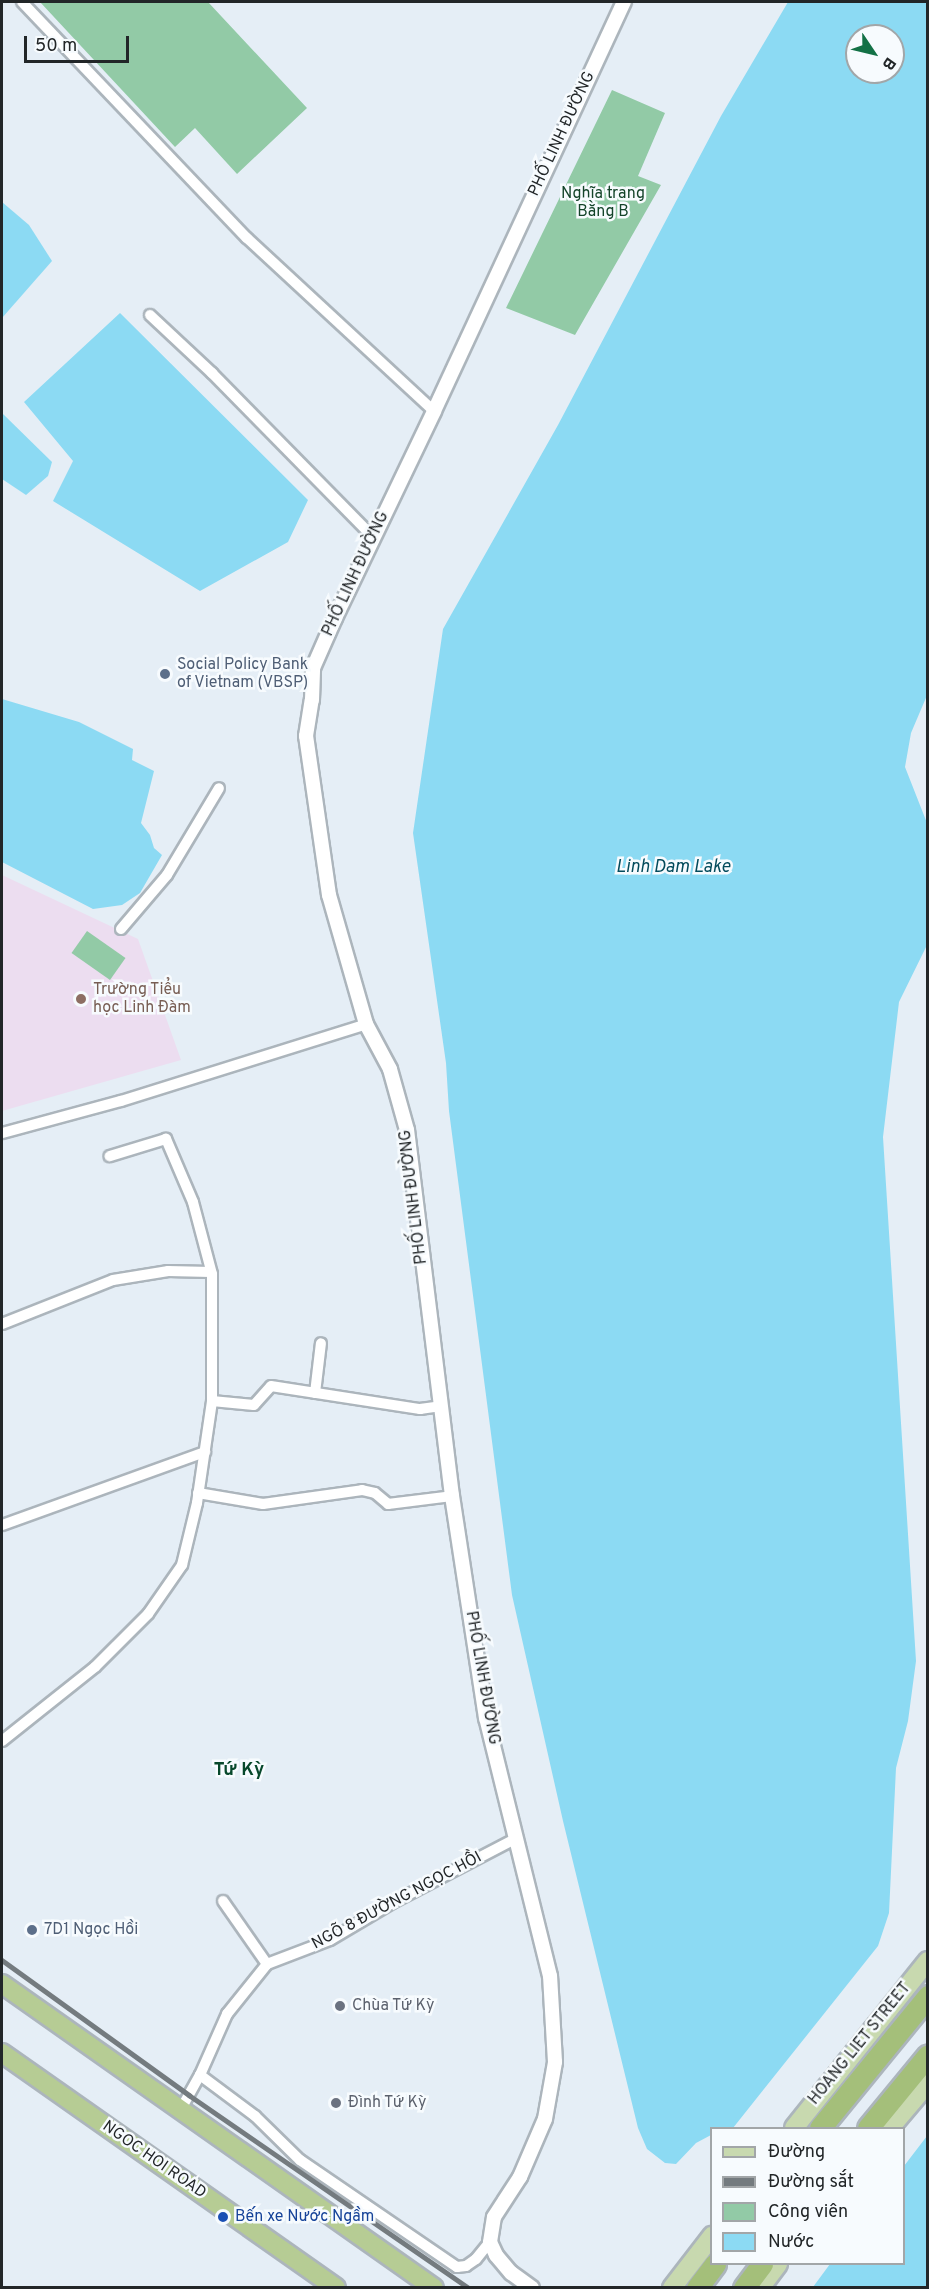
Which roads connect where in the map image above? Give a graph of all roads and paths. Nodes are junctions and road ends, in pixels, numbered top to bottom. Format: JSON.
{"nodes":[{"id":1,"x":22,"y":2,"type":"edge"},
{"id":2,"x":624,"y":2,"type":"edge"},
{"id":3,"x":150,"y":315,"type":"dead end"},
{"id":4,"x":434,"y":411,"type":"junction"},
{"id":5,"x":372,"y":536,"type":"junction"},
{"id":6,"x":219,"y":788,"type":"dead end"},
{"id":7,"x":121,"y":929,"type":"dead end"},
{"id":8,"x":366,"y":1024,"type":"junction"},
{"id":9,"x":2,"y":1133,"type":"edge"},
{"id":10,"x":110,"y":1156,"type":"dead end"},
{"id":11,"x":211,"y":1272,"type":"junction"},
{"id":12,"x":2,"y":1324,"type":"edge"},
{"id":13,"x":321,"y":1343,"type":"dead end"},
{"id":14,"x":315,"y":1393,"type":"junction"},
{"id":15,"x":212,"y":1401,"type":"junction"},
{"id":16,"x":441,"y":1406,"type":"junction"},
{"id":17,"x":205,"y":1452,"type":"junction"},
{"id":18,"x":198,"y":1492,"type":"junction"},
{"id":19,"x":452,"y":1496,"type":"junction"},
{"id":20,"x":2,"y":1525,"type":"edge"},
{"id":21,"x":2,"y":1741,"type":"edge"},
{"id":22,"x":517,"y":1838,"type":"junction"},
{"id":23,"x":223,"y":1901,"type":"dead end"},
{"id":24,"x":927,"y":1961,"type":"edge"},
{"id":25,"x":267,"y":1964,"type":"junction"},
{"id":26,"x":2,"y":1984,"type":"edge"},
{"id":27,"x":927,"y":1996,"type":"edge"},
{"id":28,"x":2,"y":2053,"type":"edge"},
{"id":29,"x":927,"y":2055,"type":"edge"},
{"id":30,"x":200,"y":2075,"type":"junction"},
{"id":31,"x":927,"y":2083,"type":"edge"},
{"id":32,"x":181,"y":2109,"type":"junction"},
{"id":33,"x":795,"y":2127,"type":"edge"},
{"id":34,"x":821,"y":2127,"type":"edge"},
{"id":35,"x":869,"y":2127,"type":"edge"},
{"id":36,"x":891,"y":2127,"type":"edge"},
{"id":37,"x":710,"y":2237,"type":"edge"},
{"id":38,"x":490,"y":2242,"type":"junction"},
{"id":39,"x":714,"y":2265,"type":"edge"},
{"id":40,"x":761,"y":2265,"type":"edge"},
{"id":41,"x":777,"y":2265,"type":"edge"},
{"id":42,"x":336,"y":2288,"type":"edge"},
{"id":43,"x":434,"y":2288,"type":"edge"},
{"id":44,"x":532,"y":2288,"type":"edge"},
{"id":45,"x":672,"y":2288,"type":"edge"},
{"id":46,"x":697,"y":2288,"type":"edge"},
{"id":47,"x":744,"y":2288,"type":"edge"},
{"id":48,"x":760,"y":2288,"type":"edge"}],
"edges":[{"from":1,"to":4,"type":"street"},
{"from":2,"to":4,"type":"street","name":"PHỐ LINH ĐƯỜNG"},
{"from":3,"to":5,"type":"street"},
{"from":4,"to":5,"type":"street","name":"PHỐ LINH ĐƯỜNG"},
{"from":5,"to":8,"type":"street","name":"PHỐ LINH ĐƯỜNG"},
{"from":6,"to":7,"type":"street"},
{"from":8,"to":9,"type":"street"},
{"from":8,"to":16,"type":"street","name":"PHỐ LINH ĐƯỜNG"},
{"from":10,"to":11,"type":"street"},
{"from":11,"to":12,"type":"street"},
{"from":11,"to":15,"type":"street"},
{"from":13,"to":14,"type":"street"},
{"from":14,"to":15,"type":"street"},
{"from":14,"to":16,"type":"street"},
{"from":15,"to":17,"type":"street"},
{"from":16,"to":19,"type":"street","name":"PHỐ LINH ĐƯỜNG"},
{"from":17,"to":18,"type":"street"},
{"from":17,"to":20,"type":"street"},
{"from":18,"to":19,"type":"street"},
{"from":18,"to":21,"type":"street"},
{"from":19,"to":22,"type":"street","name":"PHỐ LINH ĐƯỜNG"},
{"from":22,"to":25,"type":"street","name":"NGÕ 8 ĐƯỜNG NGỌC HỒI"},
{"from":22,"to":38,"type":"street","name":"PHỐ LINH ĐƯỜNG"},
{"from":23,"to":25,"type":"street"},
{"from":24,"to":33,"type":"main road","name":"HOANG LIET STREET"},
{"from":25,"to":30,"type":"street"},
{"from":26,"to":32,"type":"highway"},
{"from":27,"to":34,"type":"highway"},
{"from":28,"to":42,"type":"highway","name":"NGOC HOI ROAD"},
{"from":29,"to":35,"type":"highway"},
{"from":30,"to":32,"type":"street"},
{"from":30,"to":38,"type":"street"},
{"from":31,"to":36,"type":"main road"},
{"from":32,"to":43,"type":"highway"},
{"from":37,"to":45,"type":"main road"},
{"from":38,"to":44,"type":"street"},
{"from":39,"to":46,"type":"highway"},
{"from":40,"to":47,"type":"highway"},
{"from":41,"to":48,"type":"main road"}]}
